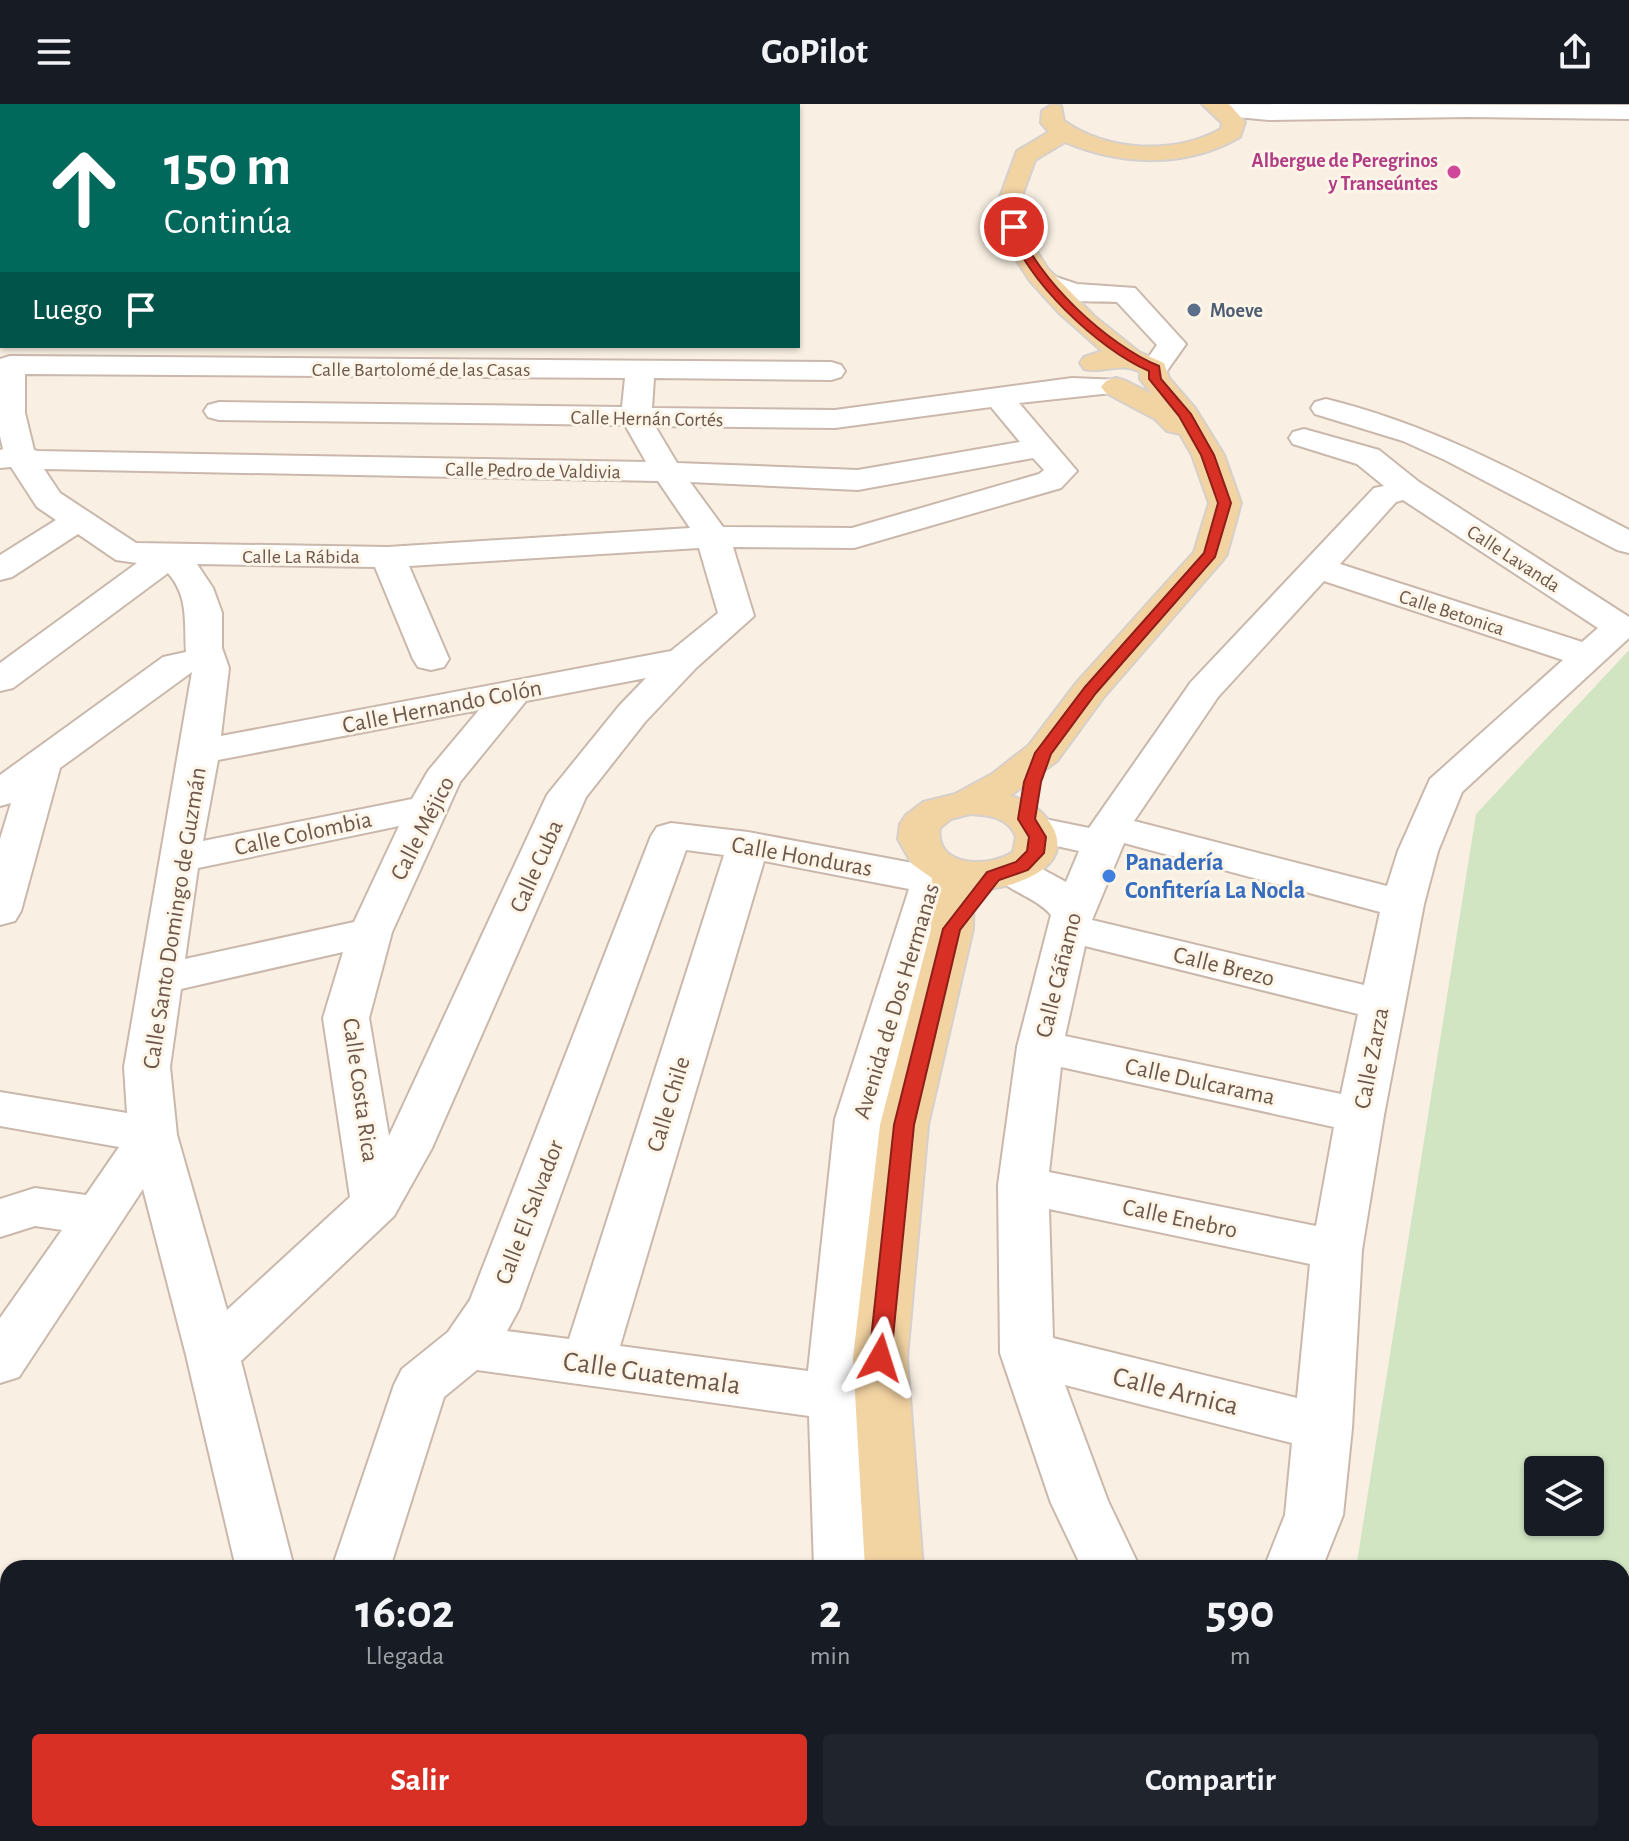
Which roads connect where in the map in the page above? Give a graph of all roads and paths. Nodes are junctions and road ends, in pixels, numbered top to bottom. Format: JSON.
{"nodes":[{"id":1,"x":1060,"y":104,"type":"edge"},
{"id":2,"x":1223,"y":111,"type":"edge"},
{"id":3,"x":1629,"y":112,"type":"edge"},
{"id":4,"x":1072,"y":138,"type":"junction"},
{"id":5,"x":1047,"y":282,"type":"junction"},
{"id":6,"x":1082,"y":322,"type":"junction"},
{"id":7,"x":15,"y":351,"type":"edge"},
{"id":8,"x":245,"y":367,"type":"junction"},
{"id":9,"x":1146,"y":369,"type":"junction"},
{"id":10,"x":640,"y":370,"type":"junction"},
{"id":11,"x":831,"y":371,"type":"dead end"},
{"id":12,"x":1097,"y":380,"type":"junction"},
{"id":13,"x":999,"y":398,"type":"junction"},
{"id":14,"x":1326,"y":408,"type":"dead end"},
{"id":15,"x":219,"y":411,"type":"junction"},
{"id":16,"x":636,"y":419,"type":"junction"},
{"id":17,"x":1304,"y":438,"type":"dead end"},
{"id":18,"x":1042,"y":447,"type":"junction"},
{"id":19,"x":1208,"y":455,"type":"junction"},
{"id":20,"x":10,"y":457,"type":"edge"},
{"id":21,"x":187,"y":462,"type":"junction"},
{"id":22,"x":667,"y":472,"type":"junction"},
{"id":23,"x":1408,"y":489,"type":"junction"},
{"id":24,"x":78,"y":520,"type":"junction"},
{"id":25,"x":713,"y":537,"type":"junction"},
{"id":26,"x":1629,"y":543,"type":"edge"},
{"id":27,"x":169,"y":556,"type":"junction"},
{"id":28,"x":388,"y":557,"type":"junction"},
{"id":29,"x":1315,"y":567,"type":"junction"},
{"id":30,"x":0,"y":570,"type":"edge"},
{"id":31,"x":1604,"y":641,"type":"junction"},
{"id":32,"x":204,"y":658,"type":"junction"},
{"id":33,"x":431,"y":659,"type":"dead end"},
{"id":34,"x":683,"y":660,"type":"junction"},
{"id":35,"x":0,"y":680,"type":"edge"},
{"id":36,"x":513,"y":693,"type":"junction"},
{"id":37,"x":200,"y":752,"type":"junction"},
{"id":38,"x":1043,"y":753,"type":"junction"},
{"id":39,"x":41,"y":766,"type":"junction"},
{"id":40,"x":0,"y":794,"type":"edge"},
{"id":41,"x":969,"y":802,"type":"junction"},
{"id":42,"x":427,"y":808,"type":"junction"},
{"id":43,"x":1031,"y":824,"type":"junction"},
{"id":44,"x":1108,"y":832,"type":"junction"},
{"id":45,"x":671,"y":836,"type":"joint"},
{"id":46,"x":748,"y":845,"type":"junction"},
{"id":47,"x":179,"y":859,"type":"junction"},
{"id":48,"x":966,"y":873,"type":"junction"},
{"id":49,"x":1403,"y":904,"type":"junction"},
{"id":50,"x":0,"y":911,"type":"edge"},
{"id":51,"x":1070,"y":920,"type":"junction"},
{"id":52,"x":371,"y":932,"type":"junction"},
{"id":53,"x":161,"y":979,"type":"junction"},
{"id":54,"x":1381,"y":1004,"type":"junction"},
{"id":55,"x":1040,"y":1047,"type":"junction"},
{"id":56,"x":0,"y":1109,"type":"edge"},
{"id":57,"x":1360,"y":1115,"type":"junction"},
{"id":58,"x":153,"y":1135,"type":"junction"},
{"id":59,"x":1023,"y":1185,"type":"junction"},
{"id":60,"x":376,"y":1203,"type":"junction"},
{"id":61,"x":100,"y":1216,"type":"junction"},
{"id":62,"x":0,"y":1218,"type":"edge"},
{"id":63,"x":1337,"y":1250,"type":"junction"},
{"id":64,"x":467,"y":1347,"type":"junction"},
{"id":65,"x":1027,"y":1353,"type":"junction"},
{"id":66,"x":213,"y":1355,"type":"junction"},
{"id":67,"x":0,"y":1361,"type":"edge"},
{"id":68,"x":588,"y":1363,"type":"junction"},
{"id":69,"x":836,"y":1397,"type":"junction"},
{"id":70,"x":1324,"y":1428,"type":"junction"},
{"id":71,"x":263,"y":1560,"type":"edge"},
{"id":72,"x":364,"y":1560,"type":"edge"},
{"id":73,"x":843,"y":1560,"type":"edge"},
{"id":74,"x":893,"y":1560,"type":"edge"},
{"id":75,"x":1107,"y":1560,"type":"edge"},
{"id":76,"x":1296,"y":1560,"type":"edge"}],
"edges":[{"from":1,"to":4,"type":"main road"},
{"from":2,"to":3,"type":"street"},
{"from":2,"to":4,"type":"main road"},
{"from":4,"to":5,"type":"main road"},
{"from":5,"to":6,"type":"main road"},
{"from":5,"to":9,"type":"street"},
{"from":6,"to":9,"type":"main road"},
{"from":6,"to":12,"type":"main road"},
{"from":7,"to":8,"type":"street","name":"Calle Bartolomé de las Casas"},
{"from":7,"to":20,"type":"street","name":"Calle La Rábida"},
{"from":8,"to":10,"type":"street","name":"Calle Bartolomé de las Casas"},
{"from":8,"to":15,"type":"street"},
{"from":9,"to":12,"type":"main road"},
{"from":9,"to":19,"type":"main road"},
{"from":10,"to":11,"type":"street","name":"Calle Bartolomé de las Casas"},
{"from":10,"to":16,"type":"street"},
{"from":12,"to":13,"type":"street","name":"Calle Hernán Cortés"},
{"from":12,"to":19,"type":"main road"},
{"from":13,"to":16,"type":"street","name":"Calle Hernán Cortés"},
{"from":13,"to":18,"type":"street"},
{"from":14,"to":26,"type":"street"},
{"from":15,"to":16,"type":"street","name":"Calle Hernán Cortés"},
{"from":15,"to":21,"type":"street"},
{"from":16,"to":22,"type":"street","name":"Calle Cuba"},
{"from":17,"to":23,"type":"street","name":"Calle Lavanda"},
{"from":18,"to":22,"type":"street","name":"Calle Pedro de Valdivia"},
{"from":18,"to":25,"type":"street","name":"Calle La Rábida"},
{"from":19,"to":38,"type":"main road"},
{"from":20,"to":21,"type":"street","name":"Calle Pedro de Valdivia"},
{"from":20,"to":24,"type":"street","name":"Calle La Rábida"},
{"from":21,"to":22,"type":"street","name":"Calle Pedro de Valdivia"},
{"from":22,"to":25,"type":"street","name":"Calle Cuba"},
{"from":23,"to":29,"type":"street","name":"Calle Cáñamo"},
{"from":23,"to":31,"type":"street","name":"Calle Lavanda"},
{"from":24,"to":27,"type":"street","name":"Calle La Rábida"},
{"from":24,"to":30,"type":"street"},
{"from":25,"to":28,"type":"street","name":"Calle La Rábida"},
{"from":25,"to":34,"type":"street","name":"Calle Cuba"},
{"from":27,"to":28,"type":"street","name":"Calle La Rábida"},
{"from":27,"to":32,"type":"street","name":"Calle Santo Domingo de Guzmán"},
{"from":27,"to":35,"type":"street"},
{"from":28,"to":33,"type":"street"},
{"from":29,"to":31,"type":"street","name":"Calle Betonica"},
{"from":29,"to":44,"type":"street","name":"Calle Cáñamo"},
{"from":31,"to":49,"type":"street","name":"Calle Zarza"},
{"from":32,"to":37,"type":"street","name":"Calle Santo Domingo de Guzmán"},
{"from":32,"to":39,"type":"street"},
{"from":34,"to":36,"type":"street","name":"Calle Hernando Colón"},
{"from":34,"to":60,"type":"street","name":"Calle Cuba"},
{"from":36,"to":37,"type":"street","name":"Calle Hernando Colón"},
{"from":36,"to":42,"type":"street","name":"Calle Méjico"},
{"from":37,"to":47,"type":"street","name":"Calle Santo Domingo de Guzmán"},
{"from":38,"to":41,"type":"main road"},
{"from":38,"to":43,"type":"main road"},
{"from":39,"to":40,"type":"street"},
{"from":39,"to":50,"type":"street"},
{"from":41,"to":43,"type":"main road"},
{"from":41,"to":48,"type":"main road"},
{"from":42,"to":47,"type":"street","name":"Calle Colombia"},
{"from":42,"to":52,"type":"street","name":"Calle Méjico"},
{"from":43,"to":44,"type":"street"},
{"from":43,"to":48,"type":"main road"},
{"from":44,"to":49,"type":"street"},
{"from":44,"to":51,"type":"street","name":"Calle Cáñamo"},
{"from":45,"to":46,"type":"street","name":"Calle Honduras"},
{"from":45,"to":64,"type":"street","name":"Calle El Salvador"},
{"from":46,"to":48,"type":"street","name":"Calle Honduras"},
{"from":46,"to":68,"type":"street","name":"Calle Chile"},
{"from":47,"to":53,"type":"street","name":"Calle Santo Domingo de Guzmán"},
{"from":48,"to":51,"type":"street","name":"Calle Honduras"},
{"from":48,"to":69,"type":"street","name":"Avenida de Dos Hermanas"},
{"from":48,"to":74,"type":"main road"},
{"from":49,"to":54,"type":"street","name":"Calle Zarza"},
{"from":51,"to":54,"type":"street","name":"Calle Brezo"},
{"from":51,"to":55,"type":"street","name":"Calle Cáñamo"},
{"from":52,"to":53,"type":"street"},
{"from":52,"to":60,"type":"street","name":"Calle Costa Rica"},
{"from":53,"to":58,"type":"street","name":"Calle Santo Domingo de Guzmán"},
{"from":54,"to":57,"type":"street","name":"Calle Zarza"},
{"from":55,"to":57,"type":"street","name":"Calle Dulcarama"},
{"from":55,"to":59,"type":"street","name":"Calle Cáñamo"},
{"from":56,"to":58,"type":"street"},
{"from":57,"to":63,"type":"street","name":"Calle Zarza"},
{"from":58,"to":61,"type":"street"},
{"from":58,"to":66,"type":"street","name":"Calle Santo Domingo de Guzmán"},
{"from":59,"to":63,"type":"street","name":"Calle Enebro"},
{"from":59,"to":65,"type":"street","name":"Calle Cáñamo"},
{"from":60,"to":66,"type":"street","name":"Calle Cuba"},
{"from":61,"to":62,"type":"street"},
{"from":61,"to":67,"type":"street"},
{"from":63,"to":70,"type":"street","name":"Calle Zarza"},
{"from":64,"to":68,"type":"street","name":"Calle Guatemala"},
{"from":64,"to":72,"type":"street","name":"Calle El Salvador"},
{"from":65,"to":70,"type":"street","name":"Calle Arnica"},
{"from":65,"to":75,"type":"street","name":"Calle Cáñamo"},
{"from":66,"to":71,"type":"street","name":"Calle Santo Domingo de Guzmán"},
{"from":68,"to":69,"type":"street","name":"Calle Guatemala"},
{"from":69,"to":73,"type":"street","name":"Avenida de Dos Hermanas"},
{"from":70,"to":76,"type":"street","name":"Calle Zarza"}]}
